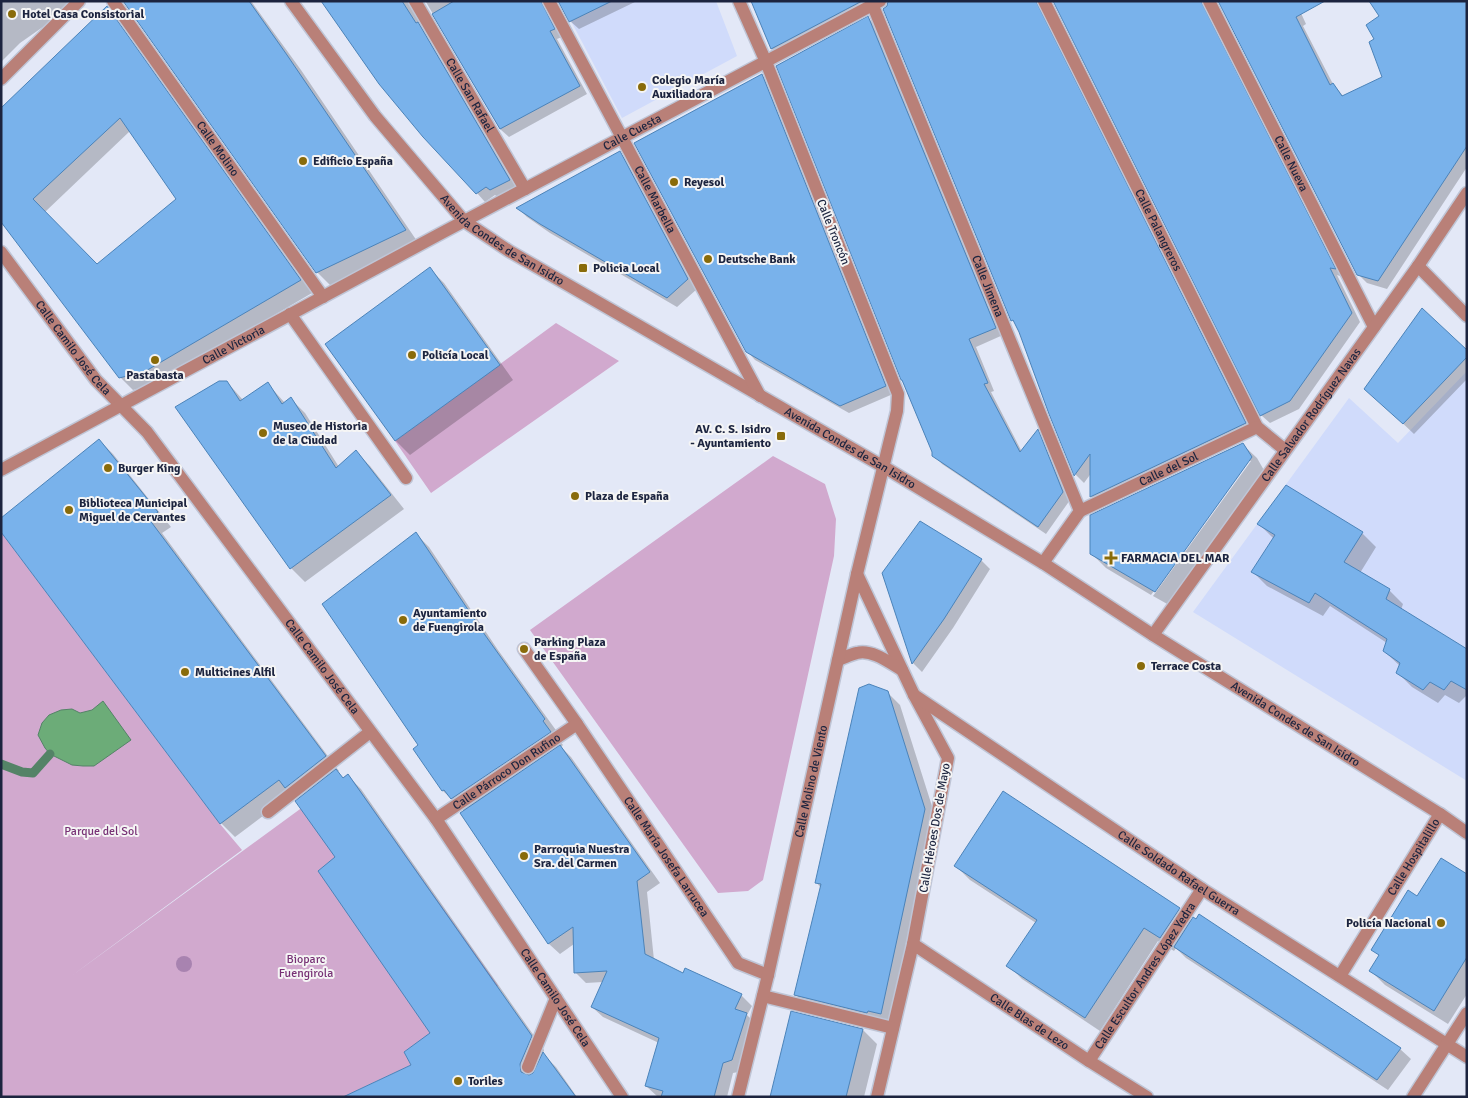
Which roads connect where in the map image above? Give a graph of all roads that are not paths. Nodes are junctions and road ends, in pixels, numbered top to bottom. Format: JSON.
{"nodes":[{"id":1,"x":79,"y":1,"type":"edge"},
{"id":2,"x":113,"y":1,"type":"edge"},
{"id":3,"x":291,"y":1,"type":"edge"},
{"id":4,"x":415,"y":1,"type":"edge"},
{"id":5,"x":549,"y":1,"type":"edge"},
{"id":6,"x":739,"y":1,"type":"edge"},
{"id":7,"x":1044,"y":1,"type":"edge"},
{"id":8,"x":1209,"y":1,"type":"edge"},
{"id":9,"x":874,"y":3,"type":"edge"},
{"id":10,"x":766,"y":62,"type":"junction"},
{"id":11,"x":1,"y":80,"type":"edge"},
{"id":12,"x":623,"y":137,"type":"junction"},
{"id":13,"x":525,"y":189,"type":"junction"},
{"id":14,"x":1467,"y":193,"type":"edge"},
{"id":15,"x":464,"y":221,"type":"junction"},
{"id":16,"x":1,"y":252,"type":"edge"},
{"id":17,"x":1418,"y":266,"type":"junction"},
{"id":18,"x":323,"y":296,"type":"junction"},
{"id":19,"x":290,"y":314,"type":"junction"},
{"id":20,"x":1467,"y":316,"type":"edge"},
{"id":21,"x":1374,"y":327,"type":"junction"},
{"id":22,"x":761,"y":396,"type":"junction"},
{"id":23,"x":121,"y":405,"type":"junction"},
{"id":24,"x":1257,"y":427,"type":"junction"},
{"id":25,"x":1285,"y":450,"type":"junction"},
{"id":26,"x":884,"y":467,"type":"junction"},
{"id":27,"x":1,"y":470,"type":"edge"},
{"id":28,"x":406,"y":478,"type":"dead end"},
{"id":29,"x":1080,"y":511,"type":"junction"},
{"id":30,"x":1043,"y":563,"type":"junction"},
{"id":31,"x":857,"y":574,"type":"junction"},
{"id":32,"x":1153,"y":635,"type":"junction"},
{"id":33,"x":524,"y":648,"type":"dead end"},
{"id":34,"x":838,"y":660,"type":"junction"},
{"id":35,"x":902,"y":670,"type":"junction"},
{"id":36,"x":914,"y":695,"type":"junction"},
{"id":37,"x":577,"y":724,"type":"junction"},
{"id":38,"x":370,"y":732,"type":"junction"},
{"id":39,"x":268,"y":812,"type":"dead end"},
{"id":40,"x":1440,"y":814,"type":"junction"},
{"id":41,"x":436,"y":819,"type":"junction"},
{"id":42,"x":1467,"y":833,"type":"edge"},
{"id":43,"x":1202,"y":889,"type":"junction"},
{"id":44,"x":913,"y":944,"type":"junction"},
{"id":45,"x":768,"y":975,"type":"junction"},
{"id":46,"x":1340,"y":976,"type":"junction"},
{"id":47,"x":763,"y":996,"type":"junction"},
{"id":48,"x":556,"y":998,"type":"junction"},
{"id":49,"x":1467,"y":1012,"type":"edge"},
{"id":50,"x":893,"y":1028,"type":"junction"},
{"id":51,"x":1447,"y":1044,"type":"junction"},
{"id":52,"x":1467,"y":1057,"type":"edge"},
{"id":53,"x":1089,"y":1061,"type":"junction"},
{"id":54,"x":528,"y":1067,"type":"dead end"},
{"id":55,"x":622,"y":1097,"type":"edge"},
{"id":56,"x":738,"y":1097,"type":"edge"},
{"id":57,"x":876,"y":1097,"type":"edge"},
{"id":58,"x":1147,"y":1097,"type":"edge"},
{"id":59,"x":1413,"y":1097,"type":"edge"}],
"edges":[{"from":1,"to":11,"type":"street"},
{"from":2,"to":18,"type":"street","name":"Calle Molino"},
{"from":3,"to":15,"type":"street","name":"Avenida Condes de San Isidro"},
{"from":4,"to":13,"type":"street","name":"Calle San Rafael"},
{"from":5,"to":12,"type":"street","name":"Calle Marbella"},
{"from":6,"to":10,"type":"street","name":"Calle Troncón"},
{"from":7,"to":24,"type":"street","name":"Calle Palangreros"},
{"from":8,"to":21,"type":"street","name":"Calle Nueva"},
{"from":9,"to":10,"type":"street","name":"Calle Cuesta"},
{"from":9,"to":29,"type":"street","name":"Calle Jimena"},
{"from":10,"to":12,"type":"street","name":"Calle Cuesta"},
{"from":10,"to":26,"type":"street","name":"Calle Troncón"},
{"from":12,"to":13,"type":"street","name":"Calle Cuesta"},
{"from":12,"to":22,"type":"street","name":"Calle Marbella"},
{"from":13,"to":15,"type":"street","name":"Calle Cuesta"},
{"from":14,"to":17,"type":"street","name":"Calle Salvador Rodríguez Navas"},
{"from":15,"to":18,"type":"street","name":"Calle Victoria"},
{"from":15,"to":22,"type":"street","name":"Avenida Condes de San Isidro"},
{"from":16,"to":23,"type":"street","name":"Calle Camilo José Cela"},
{"from":17,"to":20,"type":"street"},
{"from":17,"to":21,"type":"street","name":"Calle Salvador Rodríguez Navas"},
{"from":18,"to":19,"type":"street","name":"Calle Victoria"},
{"from":19,"to":23,"type":"street","name":"Calle Victoria"},
{"from":19,"to":28,"type":"street"},
{"from":21,"to":25,"type":"street","name":"Calle Salvador Rodríguez Navas"},
{"from":22,"to":26,"type":"street","name":"Avenida Condes de San Isidro"},
{"from":23,"to":27,"type":"street","name":"Calle Victoria"},
{"from":23,"to":38,"type":"street","name":"Calle Camilo José Cela"},
{"from":24,"to":25,"type":"street","name":"Calle Palangreros"},
{"from":24,"to":29,"type":"street","name":"Calle del Sol"},
{"from":25,"to":32,"type":"street","name":"Calle Salvador Rodríguez Navas"},
{"from":26,"to":30,"type":"street","name":"Avenida Condes de San Isidro"},
{"from":26,"to":31,"type":"street","name":"Calle Molino de Viento"},
{"from":29,"to":30,"type":"street"},
{"from":30,"to":32,"type":"street","name":"Avenida Condes de San Isidro"},
{"from":31,"to":34,"type":"street","name":"Calle Molino de Viento"},
{"from":31,"to":35,"type":"street","name":"Calle Héroes Dos de Mayo"},
{"from":32,"to":40,"type":"street","name":"Avenida Condes de San Isidro"},
{"from":33,"to":37,"type":"street","name":"Calle María Josefa Larrucea"},
{"from":34,"to":35,"type":"street"},
{"from":34,"to":45,"type":"street","name":"Calle Molino de Viento"},
{"from":35,"to":36,"type":"street","name":"Calle Héroes Dos de Mayo"},
{"from":36,"to":43,"type":"street","name":"Calle Soldado Rafael Guerra"},
{"from":36,"to":44,"type":"street","name":"Calle Héroes Dos de Mayo"},
{"from":37,"to":41,"type":"street","name":"Calle Párroco Don Rufino"},
{"from":37,"to":45,"type":"street","name":"Calle María Josefa Larrucea"},
{"from":38,"to":39,"type":"street"},
{"from":38,"to":41,"type":"street","name":"Calle Camilo José Cela"},
{"from":40,"to":42,"type":"street","name":"Avenida Condes de San Isidro"},
{"from":40,"to":46,"type":"street","name":"Calle Hospitalillo"},
{"from":41,"to":48,"type":"street","name":"Calle Camilo José Cela"},
{"from":43,"to":46,"type":"street","name":"Calle Soldado Rafael Guerra"},
{"from":43,"to":53,"type":"street","name":"Calle Escultor Andres López Yedra"},
{"from":44,"to":50,"type":"street","name":"Calle Héroes Dos de Mayo"},
{"from":44,"to":53,"type":"street","name":"Calle Blas de Lezo"},
{"from":45,"to":47,"type":"street","name":"Calle Molino de Viento"},
{"from":46,"to":51,"type":"street","name":"Calle Soldado Rafael Guerra"},
{"from":47,"to":50,"type":"street"},
{"from":47,"to":56,"type":"street","name":"Calle Molino de Viento"},
{"from":48,"to":54,"type":"street"},
{"from":48,"to":55,"type":"street","name":"Calle Camilo José Cela"},
{"from":49,"to":51,"type":"street"},
{"from":50,"to":57,"type":"street","name":"Calle Héroes Dos de Mayo"},
{"from":51,"to":52,"type":"street","name":"Calle Soldado Rafael Guerra"},
{"from":51,"to":59,"type":"street"},
{"from":53,"to":58,"type":"street","name":"Calle Blas de Lezo"}]}
